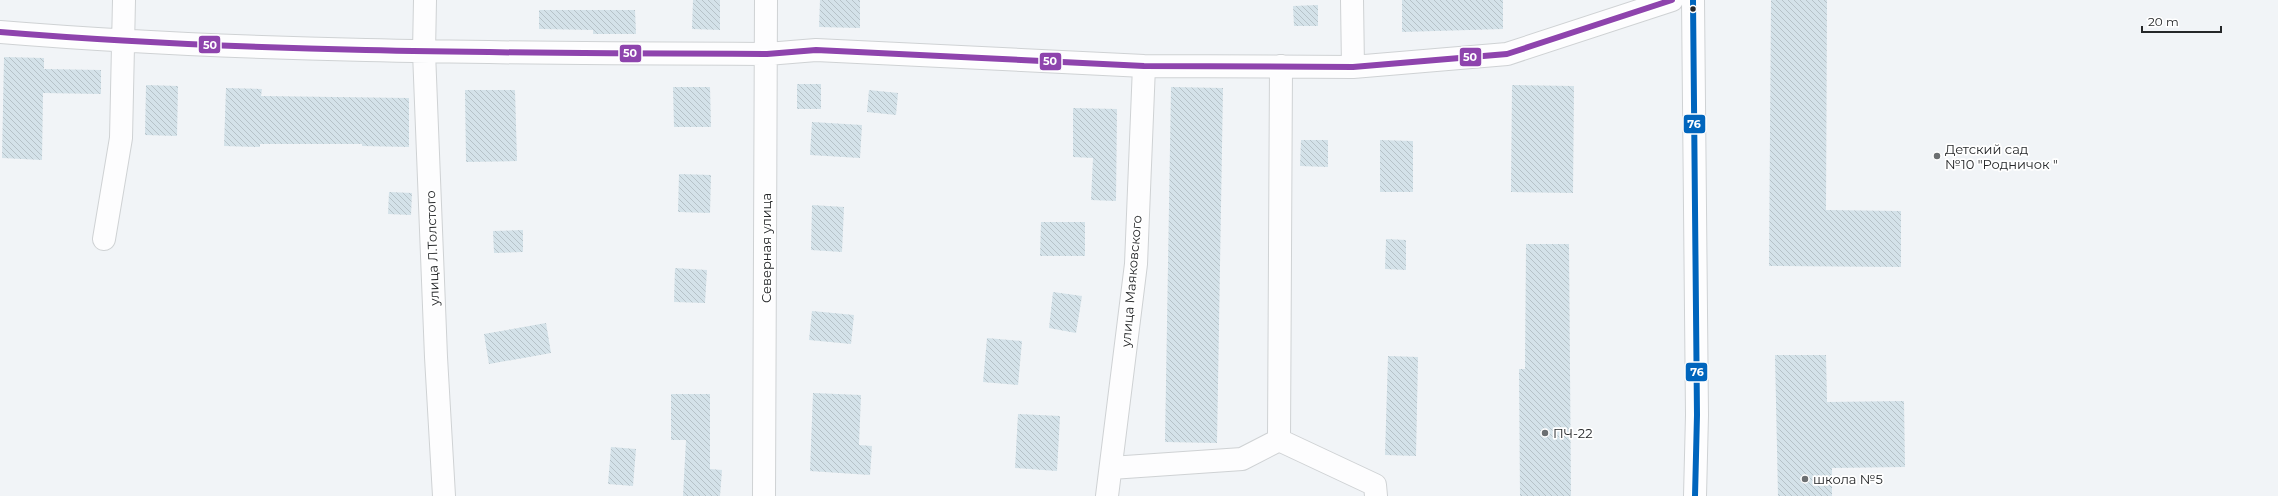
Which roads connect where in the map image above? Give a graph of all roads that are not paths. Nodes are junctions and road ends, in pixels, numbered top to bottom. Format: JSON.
{"nodes":[{"id":1,"x":124,"y":0,"type":"edge"},
{"id":2,"x":425,"y":0,"type":"edge"},
{"id":3,"x":766,"y":0,"type":"edge"},
{"id":4,"x":1352,"y":0,"type":"edge"},
{"id":5,"x":1672,"y":0,"type":"edge"},
{"id":6,"x":1693,"y":0,"type":"edge"},
{"id":7,"x":0,"y":32,"type":"edge"},
{"id":8,"x":123,"y":42,"type":"junction"},
{"id":9,"x":424,"y":52,"type":"junction"},
{"id":10,"x":767,"y":54,"type":"junction"},
{"id":11,"x":1144,"y":66,"type":"junction"},
{"id":12,"x":1281,"y":66,"type":"junction"},
{"id":13,"x":1353,"y":67,"type":"junction"},
{"id":14,"x":104,"y":239,"type":"dead end"},
{"id":15,"x":1279,"y":440,"type":"junction"},
{"id":16,"x":1110,"y":468,"type":"junction"},
{"id":17,"x":444,"y":496,"type":"edge"},
{"id":18,"x":764,"y":496,"type":"edge"},
{"id":19,"x":1107,"y":496,"type":"edge"},
{"id":20,"x":1376,"y":496,"type":"edge"},
{"id":21,"x":1695,"y":496,"type":"edge"}],
"edges":[{"from":1,"to":8,"type":"street"},
{"from":2,"to":9,"type":"street","name":"улица Л.Толстого"},
{"from":3,"to":10,"type":"street","name":"Северная улица"},
{"from":4,"to":13,"type":"street"},
{"from":5,"to":13,"type":"street"},
{"from":6,"to":21,"type":"street"},
{"from":7,"to":8,"type":"street"},
{"from":8,"to":9,"type":"street"},
{"from":8,"to":14,"type":"street"},
{"from":9,"to":10,"type":"street"},
{"from":9,"to":17,"type":"street","name":"улица Л.Толстого"},
{"from":10,"to":11,"type":"street"},
{"from":10,"to":18,"type":"street","name":"Северная улица"},
{"from":11,"to":12,"type":"street"},
{"from":11,"to":16,"type":"street","name":"улица Маяковского"},
{"from":12,"to":13,"type":"street"},
{"from":12,"to":15,"type":"street"},
{"from":15,"to":16,"type":"street"},
{"from":15,"to":20,"type":"street"},
{"from":16,"to":19,"type":"street","name":"улица Маяковского"}]}
